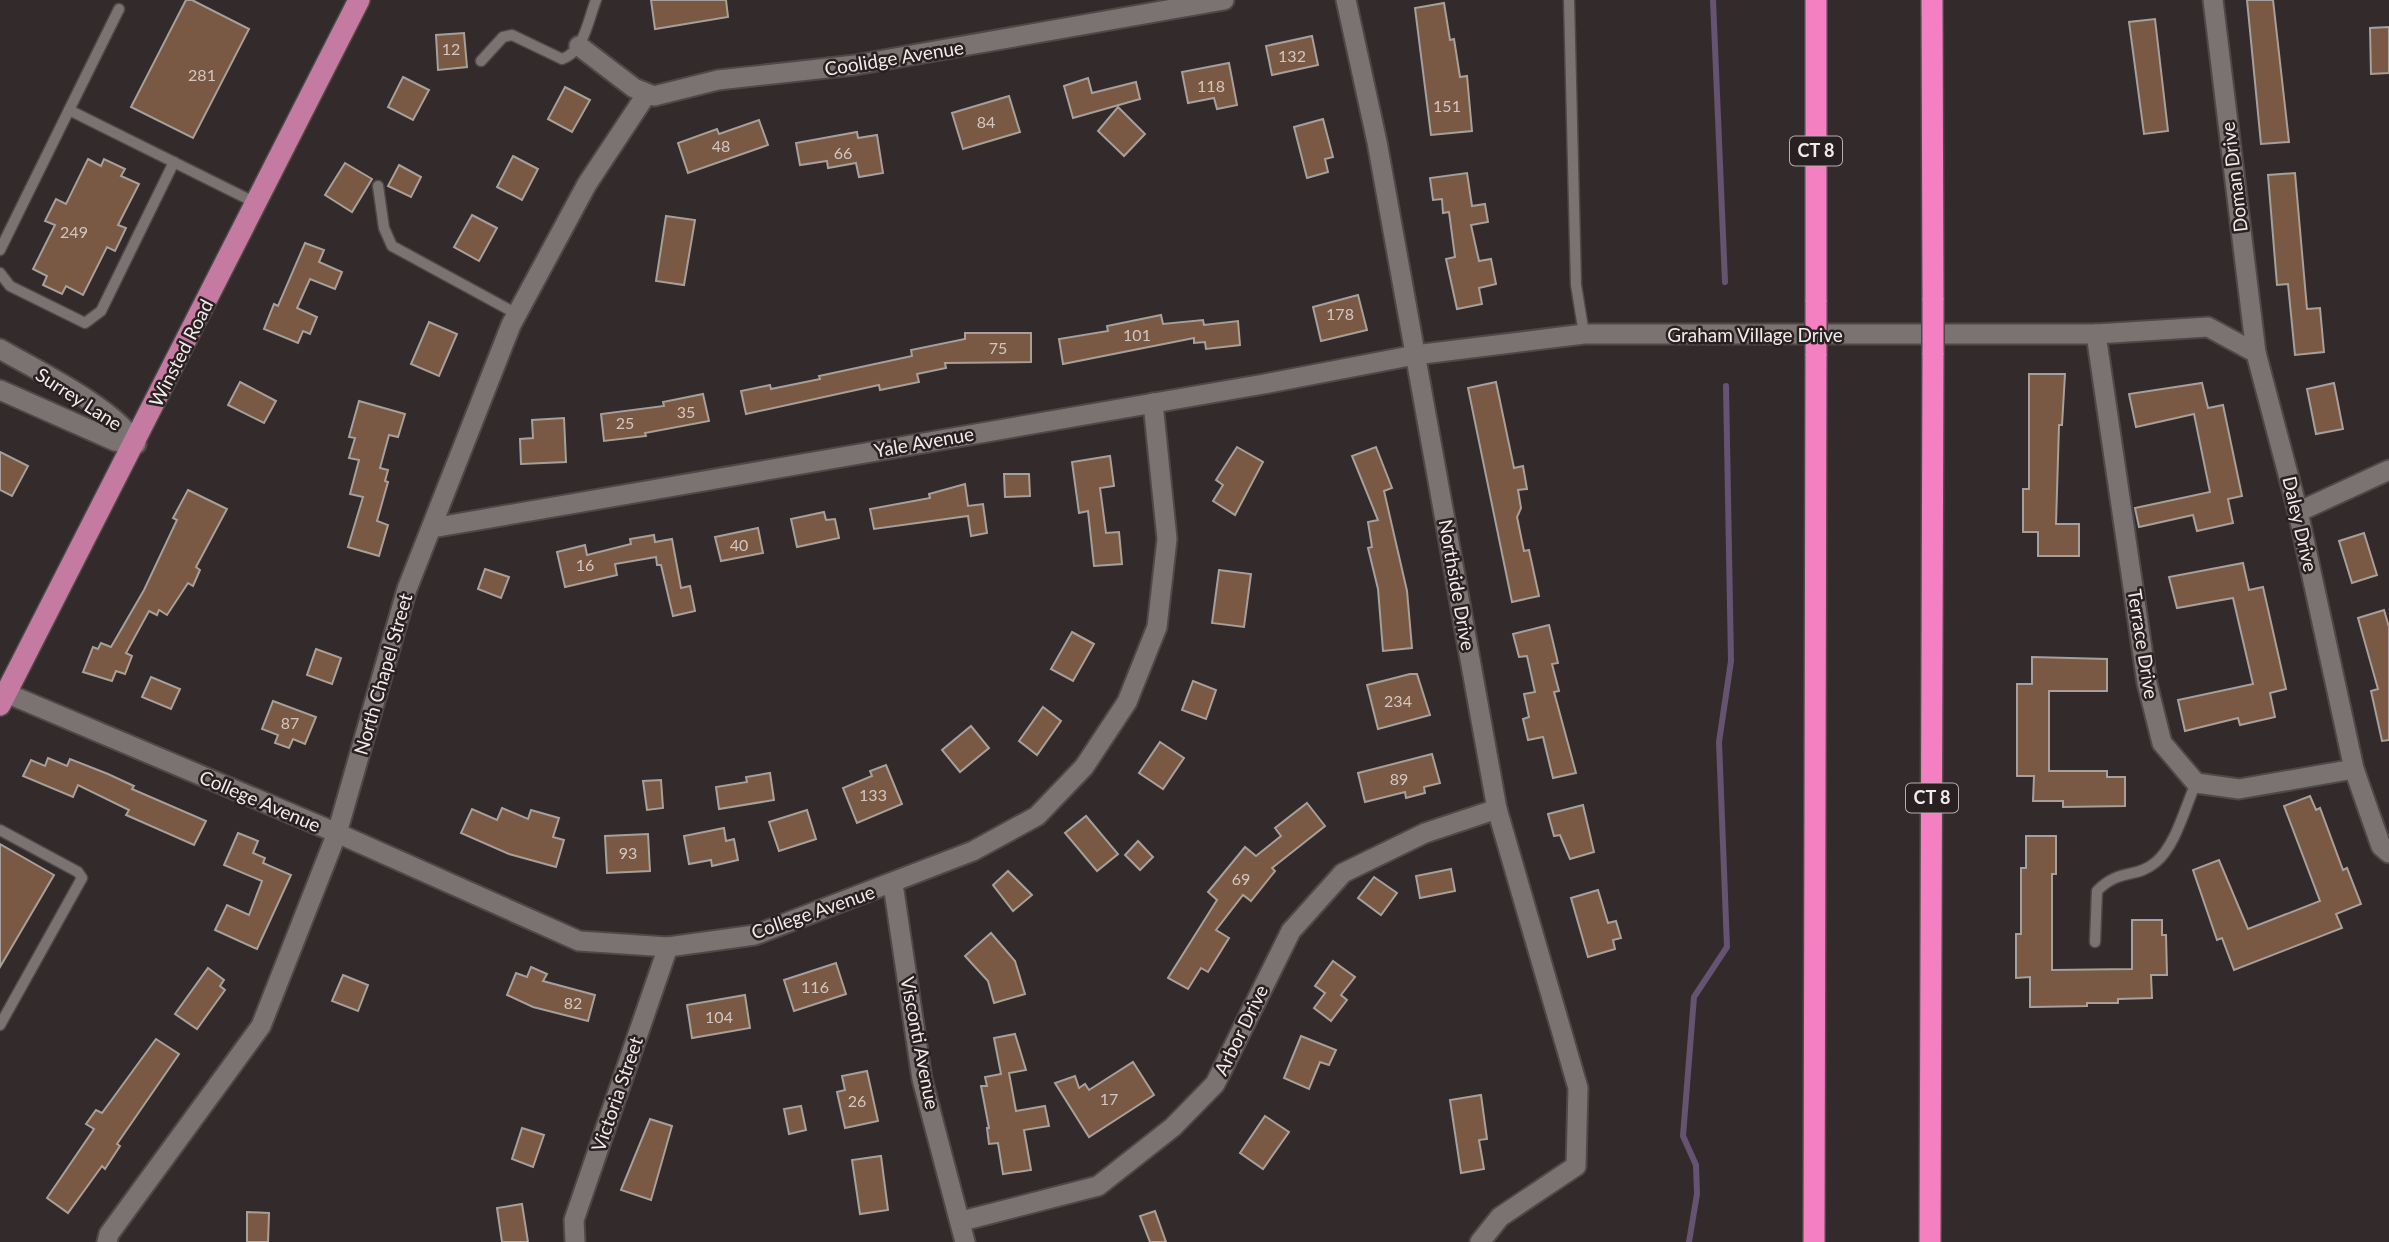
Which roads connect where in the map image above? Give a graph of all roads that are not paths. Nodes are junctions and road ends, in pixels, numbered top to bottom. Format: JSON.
{"nodes":[{"id":1,"x":359,"y":0,"type":"edge"},
{"id":2,"x":596,"y":0,"type":"edge"},
{"id":3,"x":1224,"y":0,"type":"edge"},
{"id":4,"x":1346,"y":0,"type":"edge"},
{"id":5,"x":1569,"y":0,"type":"edge"},
{"id":6,"x":1816,"y":0,"type":"edge"},
{"id":7,"x":1932,"y":0,"type":"edge"},
{"id":8,"x":2213,"y":0,"type":"edge"},
{"id":9,"x":119,"y":9,"type":"dead end"},
{"id":10,"x":579,"y":46,"type":"junction"},
{"id":11,"x":481,"y":61,"type":"dead end"},
{"id":12,"x":646,"y":95,"type":"junction"},
{"id":13,"x":69,"y":110,"type":"junction"},
{"id":14,"x":174,"y":162,"type":"junction"},
{"id":15,"x":378,"y":186,"type":"dead end"},
{"id":16,"x":257,"y":203,"type":"junction"},
{"id":17,"x":0,"y":250,"type":"edge"},
{"id":18,"x":0,"y":273,"type":"edge"},
{"id":19,"x":517,"y":314,"type":"junction"},
{"id":20,"x":1584,"y":334,"type":"junction"},
{"id":21,"x":2096,"y":334,"type":"junction"},
{"id":22,"x":0,"y":349,"type":"edge"},
{"id":23,"x":2256,"y":353,"type":"junction"},
{"id":24,"x":1415,"y":355,"type":"junction"},
{"id":25,"x":0,"y":390,"type":"edge"},
{"id":26,"x":1153,"y":403,"type":"junction"},
{"id":27,"x":136,"y":444,"type":"junction"},
{"id":28,"x":2389,"y":470,"type":"edge"},
{"id":29,"x":2298,"y":512,"type":"junction"},
{"id":30,"x":432,"y":528,"type":"junction"},
{"id":31,"x":3,"y":699,"type":"edge"},
{"id":32,"x":2354,"y":769,"type":"junction"},
{"id":33,"x":2196,"y":783,"type":"junction"},
{"id":34,"x":1497,"y":809,"type":"junction"},
{"id":35,"x":0,"y":830,"type":"edge"},
{"id":36,"x":337,"y":833,"type":"junction"},
{"id":37,"x":2389,"y":853,"type":"edge"},
{"id":38,"x":893,"y":884,"type":"junction"},
{"id":39,"x":2095,"y":942,"type":"dead end"},
{"id":40,"x":668,"y":947,"type":"junction"},
{"id":41,"x":0,"y":1025,"type":"edge"},
{"id":42,"x":962,"y":1222,"type":"junction"},
{"id":43,"x":107,"y":1242,"type":"edge"},
{"id":44,"x":575,"y":1242,"type":"edge"},
{"id":45,"x":965,"y":1242,"type":"edge"},
{"id":46,"x":1480,"y":1242,"type":"edge"},
{"id":47,"x":1814,"y":1242,"type":"edge"},
{"id":48,"x":1930,"y":1242,"type":"edge"}],
"edges":[{"from":1,"to":16,"type":"main road","name":"Winsted Road"},
{"from":2,"to":10,"type":"lane"},
{"from":3,"to":12,"type":"street","name":"Coolidge Avenue"},
{"from":4,"to":24,"type":"street","name":"Northside Drive"},
{"from":5,"to":20,"type":"lane"},
{"from":6,"to":47,"type":"highway","number":"CT 8","bridge":true},
{"from":7,"to":48,"type":"highway","number":"CT 8","bridge":true},
{"from":8,"to":23,"type":"street","name":"Doman Drive"},
{"from":9,"to":13,"type":"lane"},
{"from":10,"to":11,"type":"lane"},
{"from":10,"to":12,"type":"street"},
{"from":12,"to":19,"type":"street","name":"North Chapel Street"},
{"from":13,"to":14,"type":"lane"},
{"from":13,"to":17,"type":"lane"},
{"from":14,"to":16,"type":"lane"},
{"from":14,"to":18,"type":"lane"},
{"from":15,"to":19,"type":"lane"},
{"from":16,"to":27,"type":"main road","name":"Winsted Road"},
{"from":19,"to":30,"type":"street","name":"North Chapel Street"},
{"from":20,"to":21,"type":"street","name":"Graham Village Drive"},
{"from":20,"to":24,"type":"street","name":"Graham Village Drive"},
{"from":21,"to":23,"type":"street"},
{"from":21,"to":33,"type":"street","name":"Terrace Drive"},
{"from":22,"to":27,"type":"street","name":"Surrey Lane"},
{"from":23,"to":29,"type":"street","name":"Daley Drive"},
{"from":24,"to":26,"type":"street","name":"Yale Avenue"},
{"from":24,"to":34,"type":"street","name":"Northside Drive"},
{"from":25,"to":27,"type":"street","name":"Surrey Lane"},
{"from":26,"to":30,"type":"street","name":"Yale Avenue"},
{"from":26,"to":38,"type":"street","name":"College Avenue"},
{"from":27,"to":31,"type":"main road","name":"Winsted Road"},
{"from":28,"to":29,"type":"street"},
{"from":29,"to":32,"type":"street","name":"Daley Drive"},
{"from":30,"to":36,"type":"street","name":"North Chapel Street"},
{"from":31,"to":36,"type":"street","name":"College Avenue"},
{"from":32,"to":33,"type":"street"},
{"from":32,"to":37,"type":"street","name":"Daley Drive"},
{"from":33,"to":39,"type":"lane"},
{"from":34,"to":42,"type":"street","name":"Arbor Drive"},
{"from":34,"to":46,"type":"street","name":"Northside Drive"},
{"from":35,"to":41,"type":"lane"},
{"from":36,"to":40,"type":"street","name":"College Avenue"},
{"from":36,"to":43,"type":"street","name":"North Chapel Street"},
{"from":38,"to":40,"type":"street","name":"College Avenue"},
{"from":38,"to":42,"type":"street","name":"Visconti Avenue"},
{"from":40,"to":44,"type":"street","name":"Victoria Street"},
{"from":42,"to":45,"type":"street","name":"Visconti Avenue"}]}
